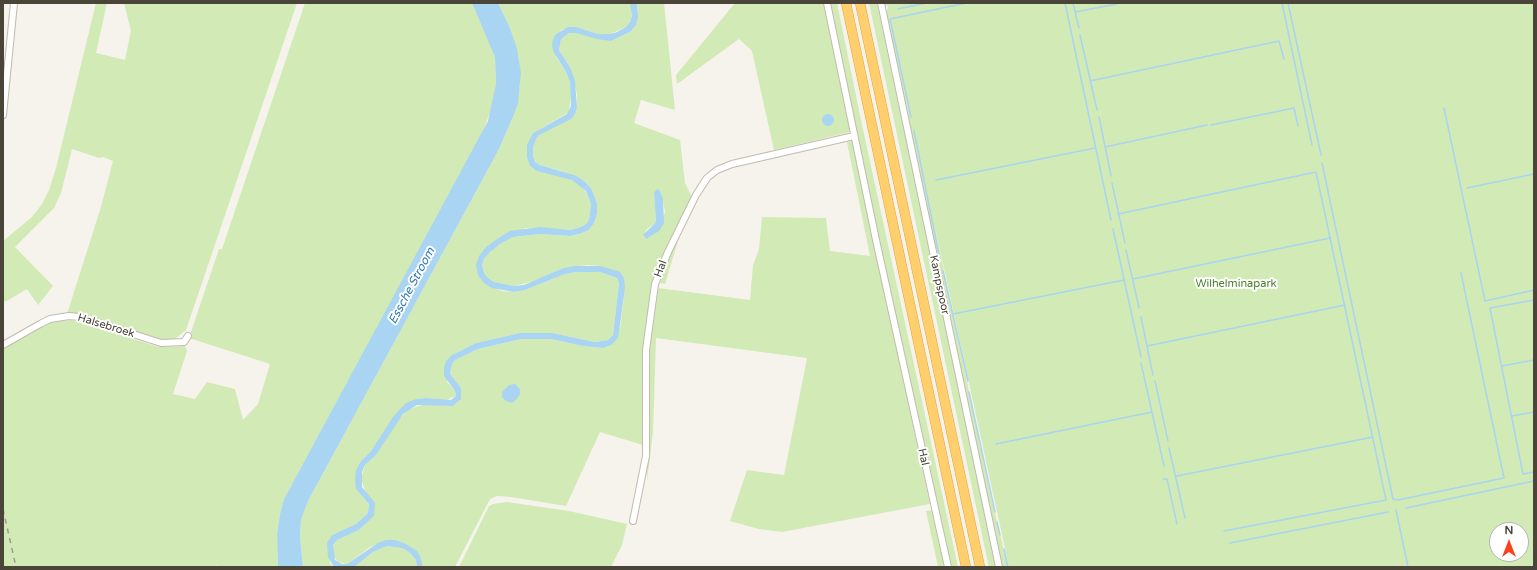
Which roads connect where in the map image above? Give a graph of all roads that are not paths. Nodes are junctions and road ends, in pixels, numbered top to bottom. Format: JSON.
{"nodes":[{"id":1,"x":14,"y":3,"type":"edge"},
{"id":2,"x":827,"y":3,"type":"edge"},
{"id":3,"x":846,"y":3,"type":"edge"},
{"id":4,"x":860,"y":3,"type":"edge"},
{"id":5,"x":880,"y":3,"type":"edge"},
{"id":6,"x":3,"y":115,"type":"edge"},
{"id":7,"x":854,"y":136,"type":"junction"},
{"id":8,"x":188,"y":336,"type":"dead end"},
{"id":9,"x":3,"y":345,"type":"edge"},
{"id":10,"x":633,"y":521,"type":"dead end"},
{"id":11,"x":948,"y":567,"type":"edge"},
{"id":12,"x":966,"y":567,"type":"edge"},
{"id":13,"x":980,"y":567,"type":"edge"},
{"id":14,"x":999,"y":567,"type":"edge"}],
"edges":[{"from":1,"to":6,"type":"street"},
{"from":2,"to":7,"type":"street","name":"Hal"},
{"from":3,"to":12,"type":"highway"},
{"from":4,"to":13,"type":"highway"},
{"from":5,"to":14,"type":"street","name":"Kampspoor"},
{"from":7,"to":10,"type":"street","name":"Hal"},
{"from":7,"to":11,"type":"street","name":"Hal"},
{"from":8,"to":9,"type":"street","name":"Halsebroek"}]}
